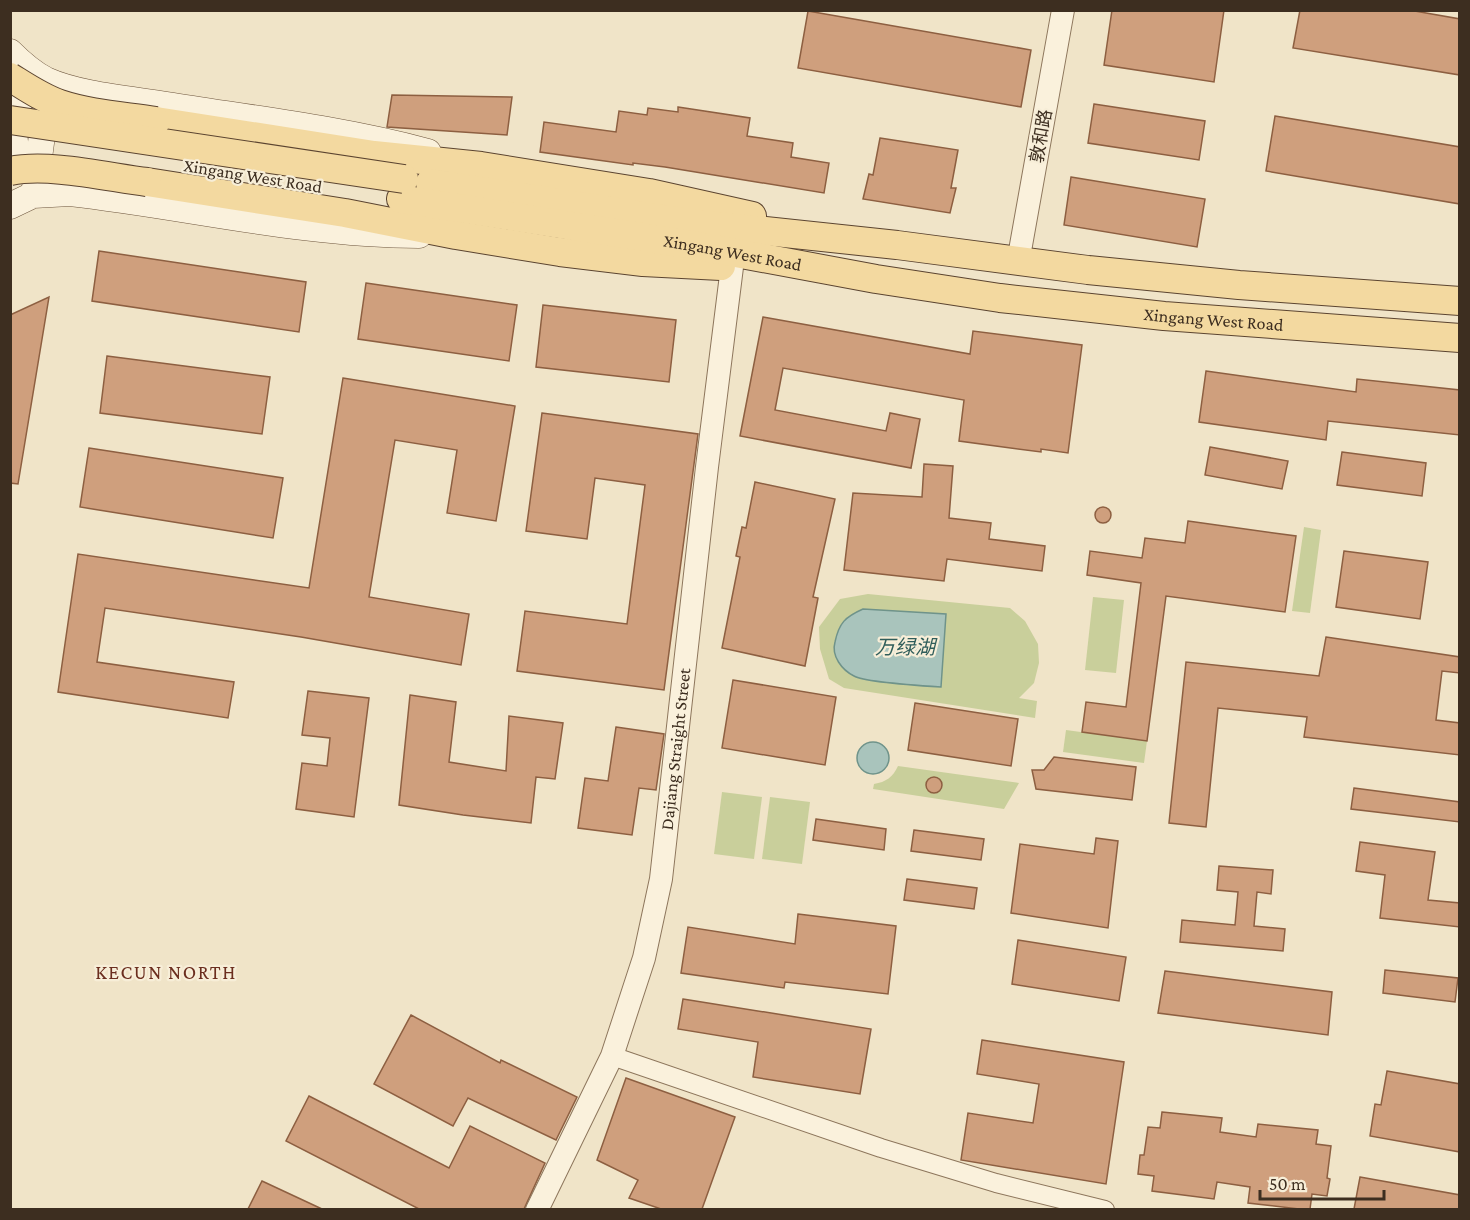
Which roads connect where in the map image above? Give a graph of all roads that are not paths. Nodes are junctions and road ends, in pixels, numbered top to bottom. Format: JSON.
{"nodes":[{"id":1,"x":1063,"y":10,"type":"edge"},
{"id":2,"x":10,"y":52,"type":"edge"},
{"id":3,"x":29,"y":82,"type":"edge"},
{"id":4,"x":10,"y":120,"type":"edge"},
{"id":5,"x":10,"y":139,"type":"edge"},
{"id":6,"x":481,"y":166,"type":"junction"},
{"id":7,"x":22,"y":185,"type":"edge"},
{"id":8,"x":403,"y":189,"type":"junction"},
{"id":9,"x":456,"y":235,"type":"junction"},
{"id":10,"x":820,"y":237,"type":"junction"},
{"id":11,"x":1018,"y":262,"type":"junction"},
{"id":12,"x":732,"y":267,"type":"junction"},
{"id":13,"x":810,"y":267,"type":"junction"},
{"id":14,"x":1460,"y":300,"type":"edge"},
{"id":15,"x":1460,"y":339,"type":"edge"},
{"id":16,"x":612,"y":1056,"type":"junction"},
{"id":17,"x":537,"y":1209,"type":"edge"},
{"id":18,"x":1104,"y":1209,"type":"edge"}],
"edges":[{"from":1,"to":11,"type":"street","name":"敦和路"},
{"from":2,"to":3,"type":"main road"},
{"from":3,"to":6,"type":"main road"},
{"from":3,"to":6,"type":"main road","bridge":true},
{"from":3,"to":7,"type":"main road","bridge":true},
{"from":4,"to":8,"type":"main road","name":"Xingang West Road","bridge":true},
{"from":5,"to":8,"type":"main road","name":"Xingang West Road"},
{"from":6,"to":10,"type":"main road"},
{"from":7,"to":9,"type":"main road"},
{"from":7,"to":9,"type":"main road","bridge":true},
{"from":8,"to":10,"type":"main road","name":"Xingang West Road"},
{"from":8,"to":13,"type":"main road","name":"Xingang West Road"},
{"from":9,"to":12,"type":"main road"},
{"from":10,"to":11,"type":"main road","name":"Xingang West Road"},
{"from":11,"to":14,"type":"main road","name":"Xingang West Road"},
{"from":12,"to":13,"type":"main road"},
{"from":12,"to":16,"type":"street","name":"Dajiang Straight Street"},
{"from":13,"to":15,"type":"main road","name":"Xingang West Road"},
{"from":16,"to":17,"type":"street","name":"Dajiang Straight Street"},
{"from":16,"to":18,"type":"street"}]}
